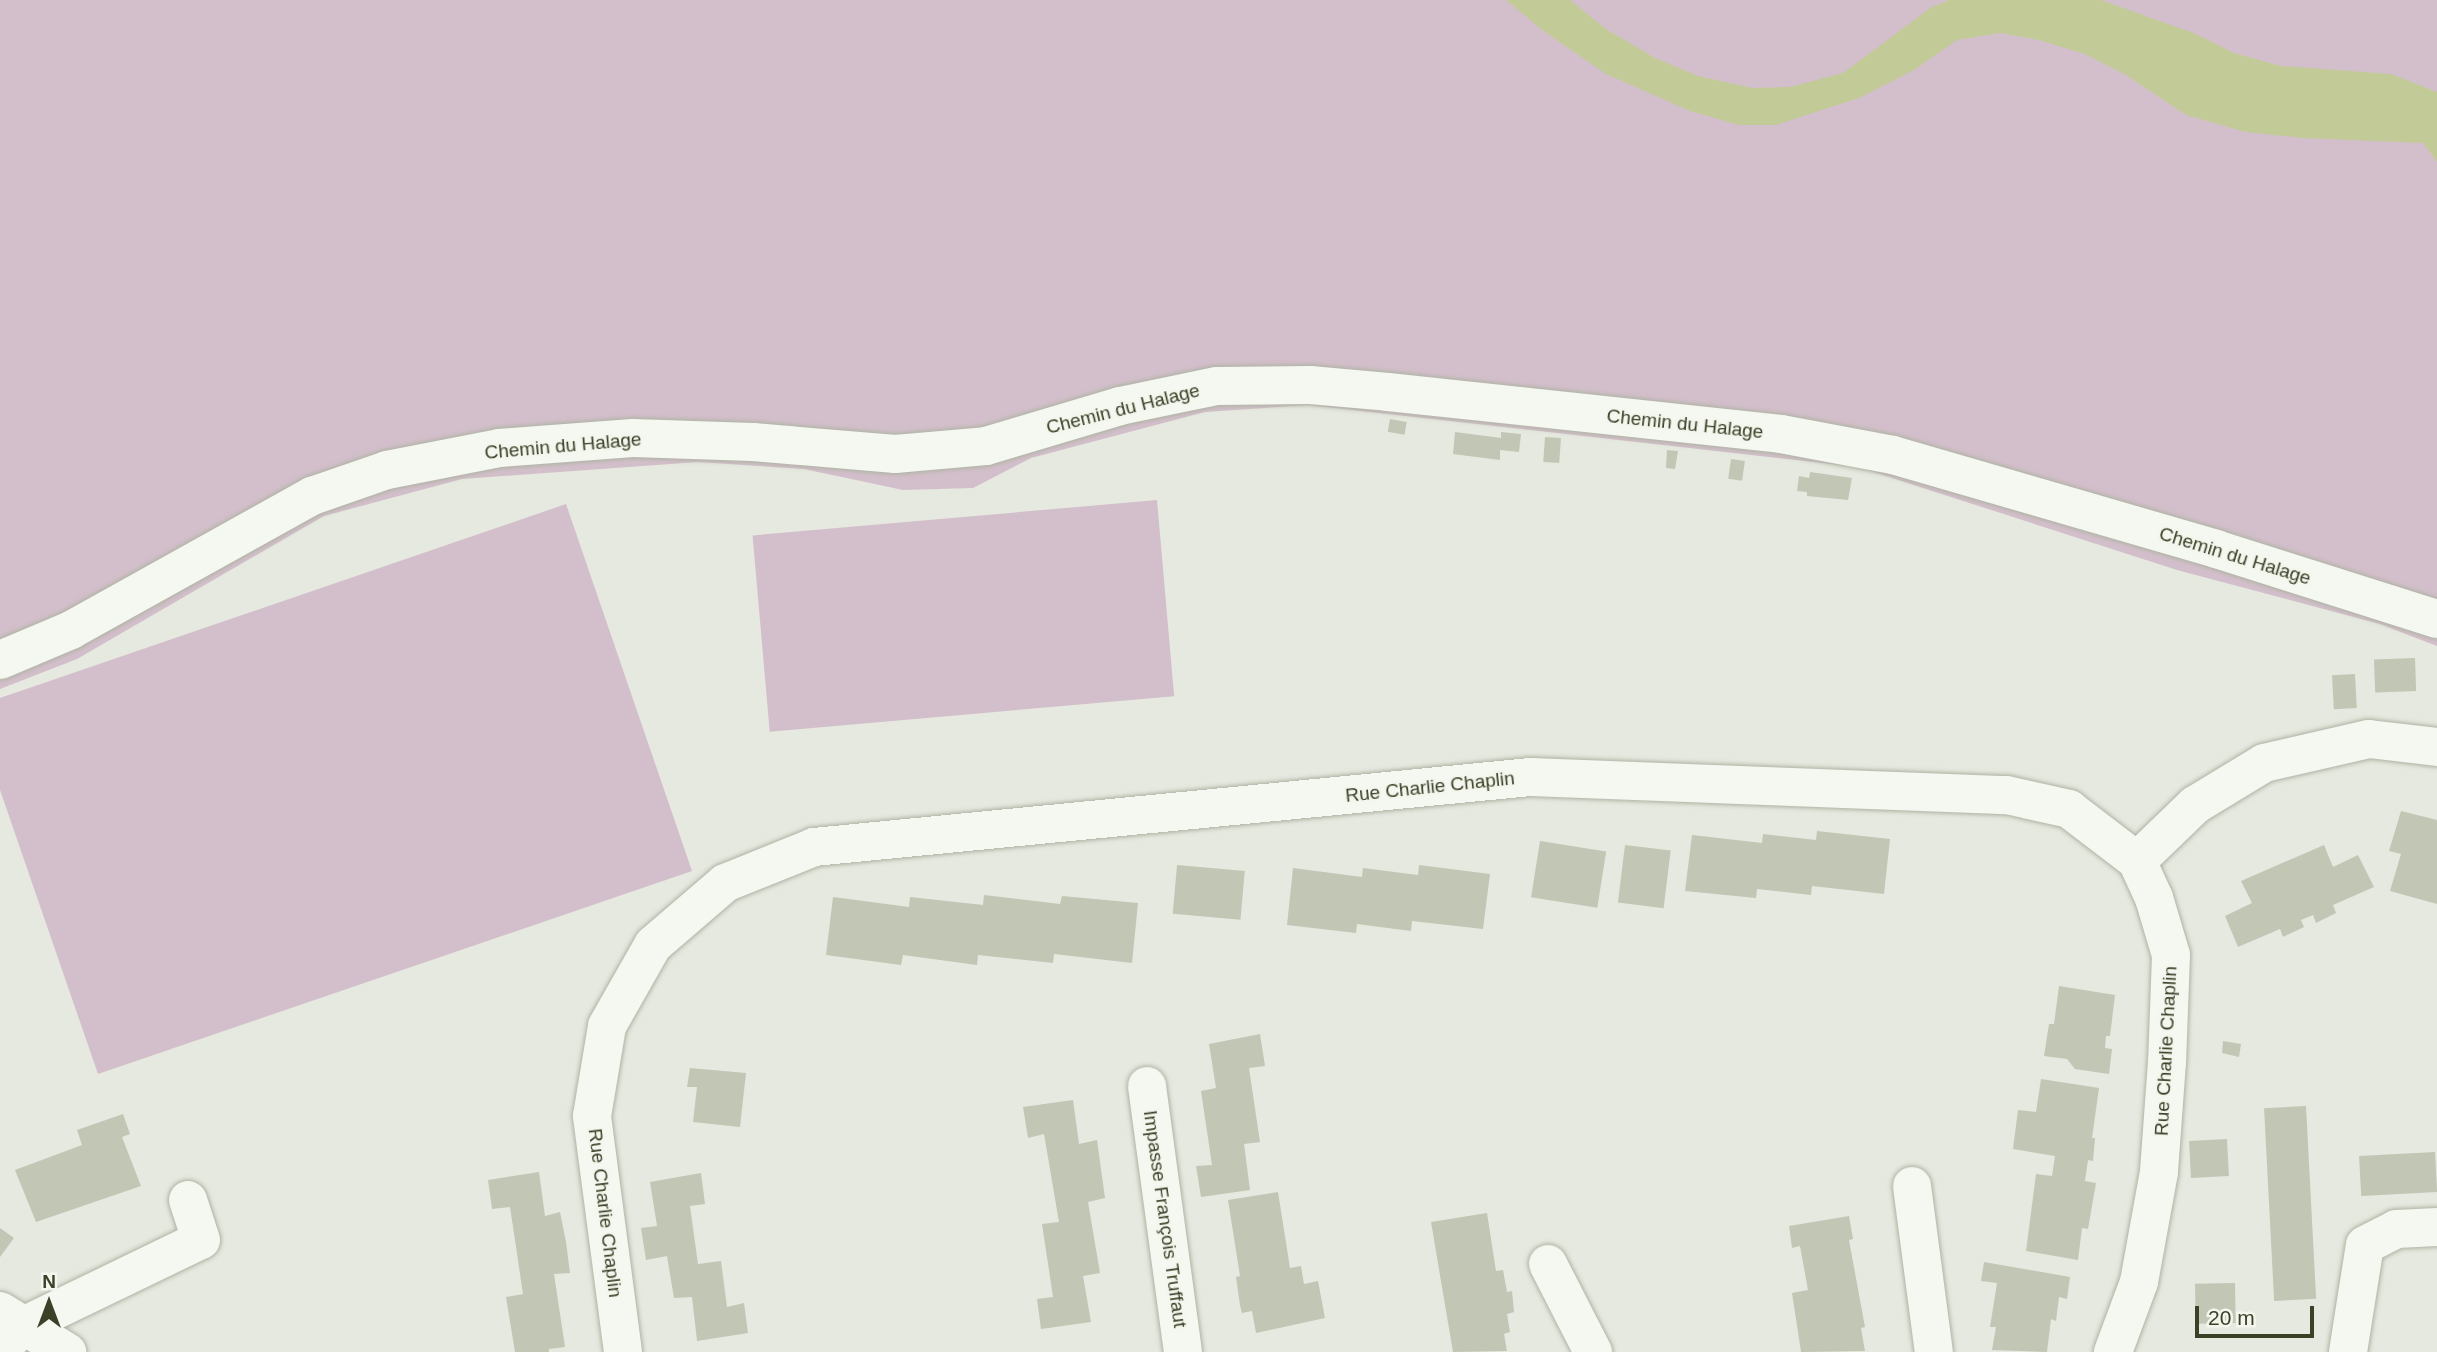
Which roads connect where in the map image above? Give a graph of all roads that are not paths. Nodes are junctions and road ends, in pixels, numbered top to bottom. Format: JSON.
{"nodes":[{"id":1,"x":2437,"y":620,"type":"edge"},
{"id":2,"x":0,"y":660,"type":"edge"},
{"id":3,"x":2437,"y":747,"type":"edge"},
{"id":4,"x":2137,"y":861,"type":"junction"},
{"id":5,"x":1147,"y":1086,"type":"dead end"},
{"id":6,"x":1912,"y":1186,"type":"dead end"},
{"id":7,"x":188,"y":1200,"type":"dead end"},
{"id":8,"x":2437,"y":1227,"type":"edge"},
{"id":9,"x":1548,"y":1264,"type":"dead end"},
{"id":10,"x":8,"y":1328,"type":"edge"},
{"id":11,"x":67,"y":1352,"type":"edge"},
{"id":12,"x":623,"y":1352,"type":"edge"},
{"id":13,"x":1183,"y":1352,"type":"edge"},
{"id":14,"x":1592,"y":1352,"type":"edge"},
{"id":15,"x":1934,"y":1352,"type":"edge"},
{"id":16,"x":2113,"y":1352,"type":"edge"},
{"id":17,"x":2348,"y":1352,"type":"edge"}],
"edges":[{"from":1,"to":2,"type":"street","name":"Chemin du Halage"},
{"from":3,"to":4,"type":"street"},
{"from":4,"to":12,"type":"street","name":"Rue Charlie Chaplin"},
{"from":4,"to":16,"type":"street","name":"Rue Charlie Chaplin"},
{"from":5,"to":13,"type":"street","name":"Impasse François Truffaut"},
{"from":6,"to":15,"type":"street"},
{"from":7,"to":10,"type":"street"},
{"from":8,"to":17,"type":"street"},
{"from":9,"to":14,"type":"street"},
{"from":10,"to":11,"type":"street"}]}
